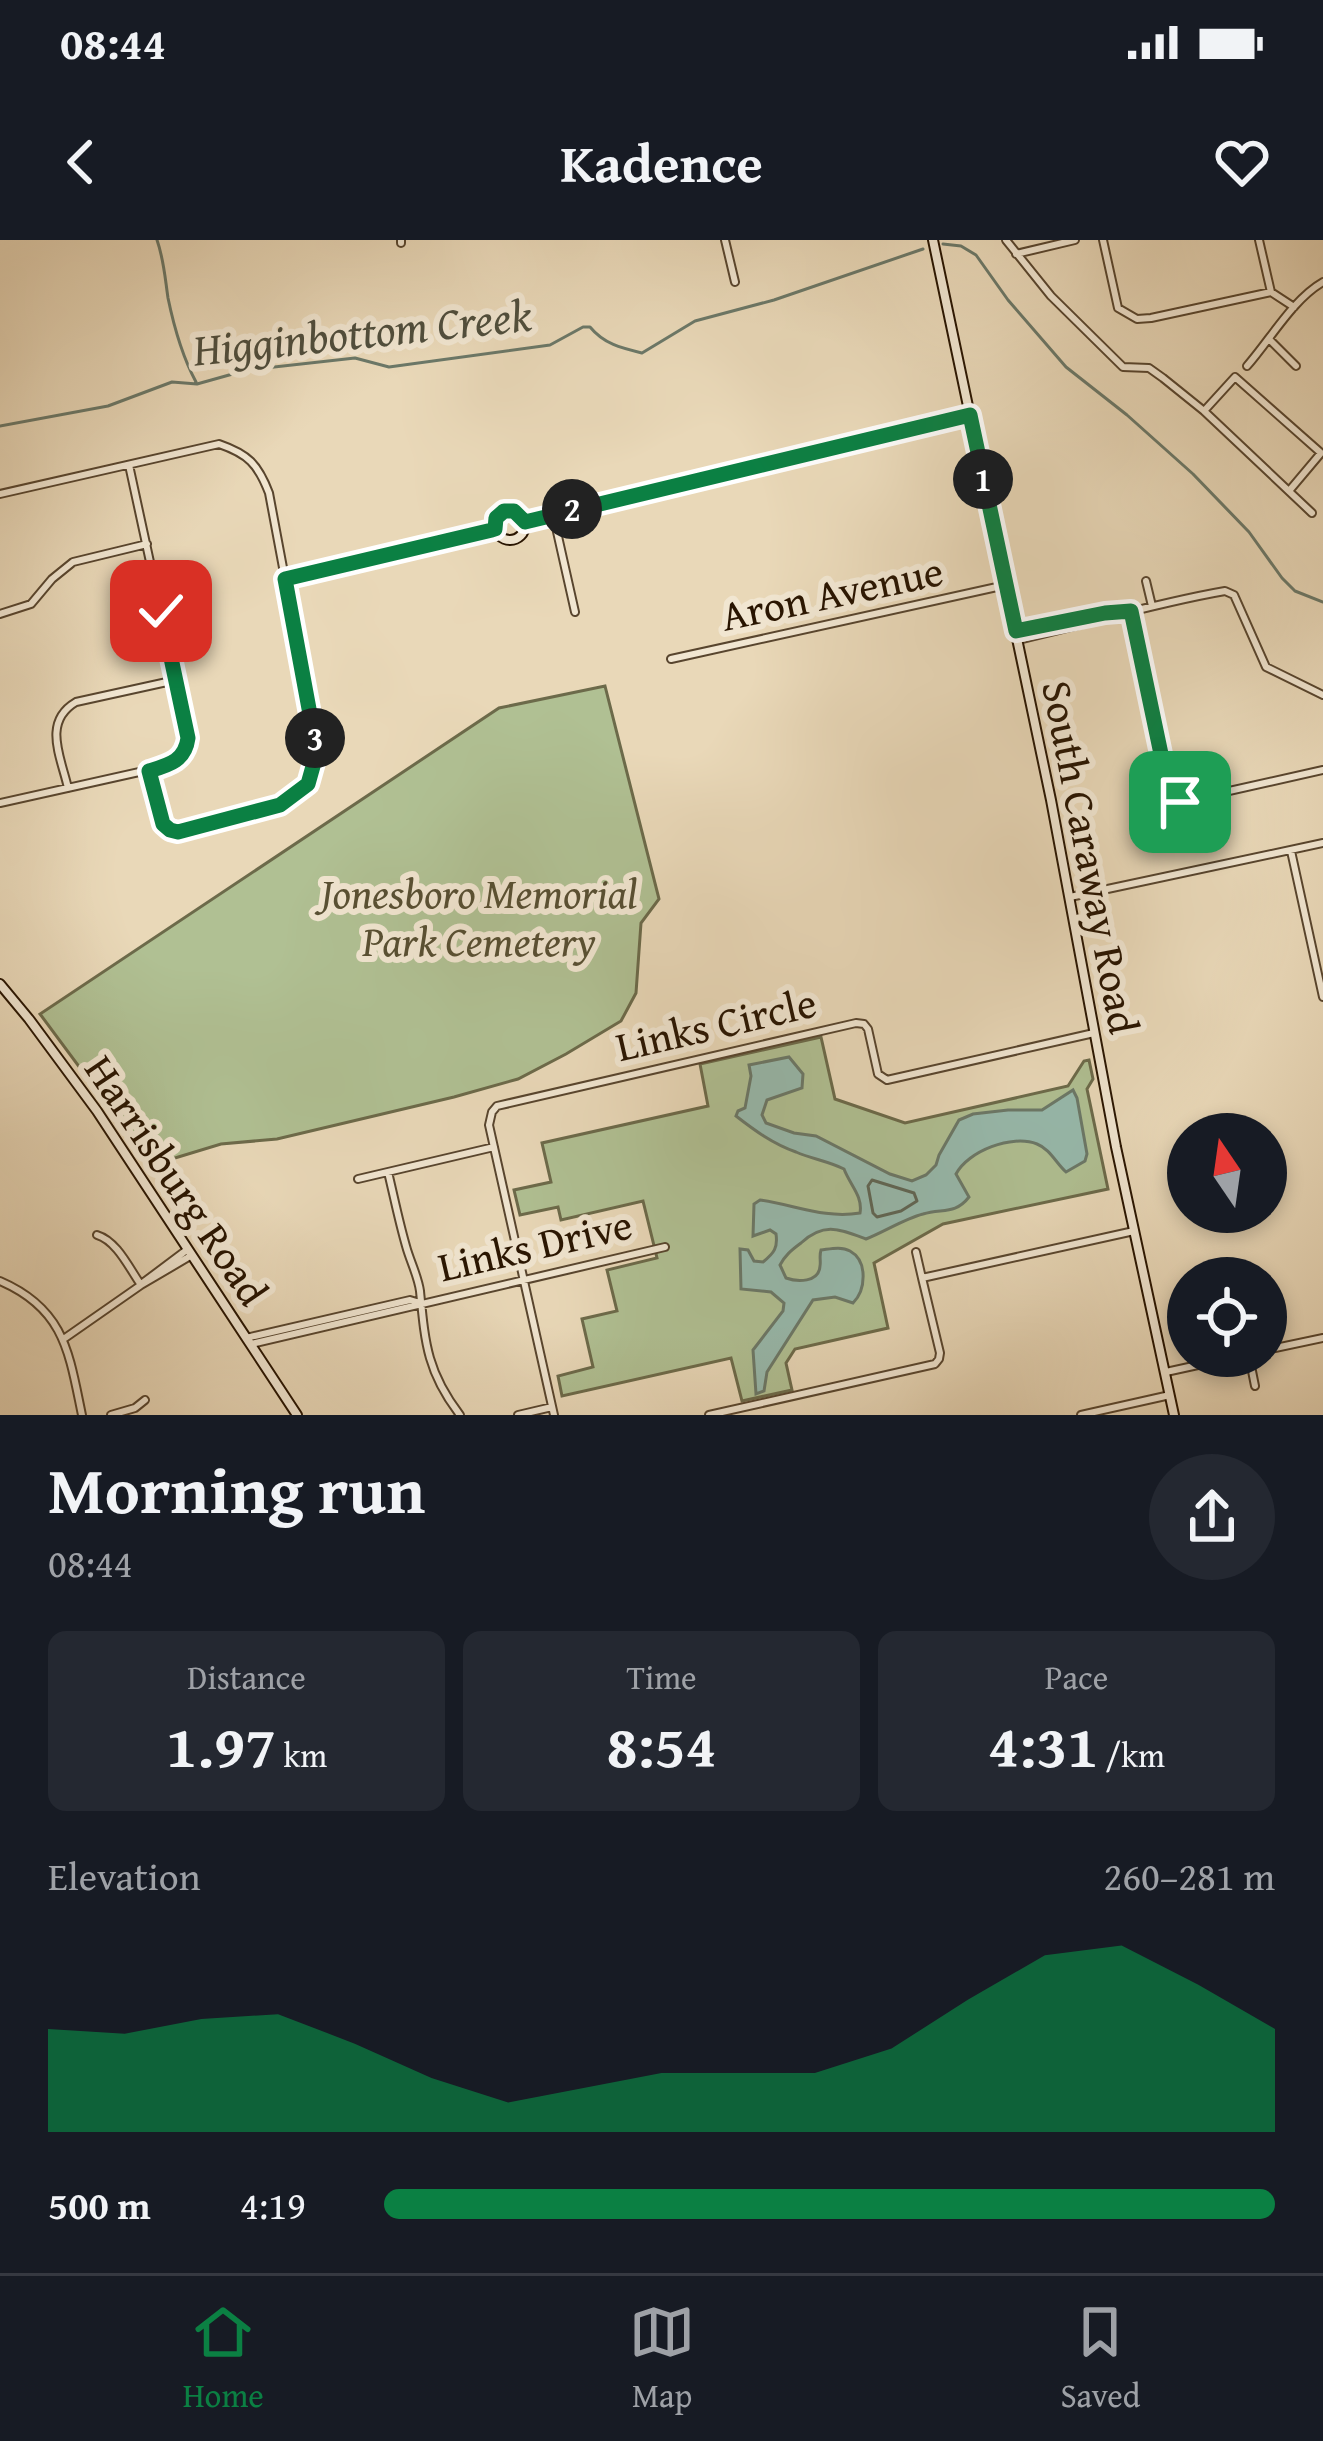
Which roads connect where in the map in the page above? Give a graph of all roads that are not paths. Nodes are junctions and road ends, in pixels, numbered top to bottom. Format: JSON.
{"nodes":[{"id":1,"x":725,"y":240,"type":"edge"},
{"id":2,"x":933,"y":240,"type":"edge"},
{"id":3,"x":1006,"y":240,"type":"edge"},
{"id":4,"x":1075,"y":240,"type":"edge"},
{"id":5,"x":1103,"y":240,"type":"edge"},
{"id":6,"x":1259,"y":240,"type":"edge"},
{"id":7,"x":1016,"y":254,"type":"junction"},
{"id":8,"x":735,"y":282,"type":"dead end"},
{"id":9,"x":1323,"y":282,"type":"edge"},
{"id":10,"x":1271,"y":292,"type":"junction"},
{"id":11,"x":1294,"y":307,"type":"junction"},
{"id":12,"x":1270,"y":340,"type":"junction"},
{"id":13,"x":1246,"y":366,"type":"dead end"},
{"id":14,"x":1296,"y":366,"type":"dead end"},
{"id":15,"x":1204,"y":411,"type":"junction"},
{"id":16,"x":970,"y":415,"type":"junction"},
{"id":17,"x":129,"y":465,"type":"junction"},
{"id":18,"x":1289,"y":491,"type":"junction"},
{"id":19,"x":0,"y":494,"type":"edge"},
{"id":20,"x":1312,"y":513,"type":"dead end"},
{"id":21,"x":553,"y":514,"type":"junction"},
{"id":22,"x":525,"y":522,"type":"junction"},
{"id":23,"x":495,"y":529,"type":"junction"},
{"id":24,"x":147,"y":544,"type":"junction"},
{"id":25,"x":285,"y":579,"type":"junction"},
{"id":26,"x":1146,"y":581,"type":"dead end"},
{"id":27,"x":1006,"y":586,"type":"junction"},
{"id":28,"x":1152,"y":606,"type":"junction"},
{"id":29,"x":575,"y":612,"type":"dead end"},
{"id":30,"x":1127,"y":612,"type":"junction"},
{"id":31,"x":0,"y":614,"type":"edge"},
{"id":32,"x":1016,"y":636,"type":"junction"},
{"id":33,"x":671,"y":659,"type":"dead end"},
{"id":34,"x":176,"y":680,"type":"junction"},
{"id":35,"x":1323,"y":695,"type":"edge"},
{"id":36,"x":1323,"y":770,"type":"edge"},
{"id":37,"x":149,"y":771,"type":"junction"},
{"id":38,"x":68,"y":788,"type":"junction"},
{"id":39,"x":0,"y":803,"type":"edge"},
{"id":40,"x":1323,"y":843,"type":"edge"},
{"id":41,"x":1292,"y":851,"type":"junction"},
{"id":42,"x":1070,"y":897,"type":"junction"},
{"id":43,"x":1319,"y":954,"type":"edge"},
{"id":44,"x":0,"y":985,"type":"edge"},
{"id":45,"x":1323,"y":997,"type":"edge"},
{"id":46,"x":1094,"y":1033,"type":"junction"},
{"id":47,"x":494,"y":1147,"type":"junction"},
{"id":48,"x":388,"y":1172,"type":"junction"},
{"id":49,"x":358,"y":1179,"type":"dead end"},
{"id":50,"x":1134,"y":1231,"type":"junction"},
{"id":51,"x":97,"y":1235,"type":"dead end"},
{"id":52,"x":664,"y":1246,"type":"dead end"},
{"id":53,"x":190,"y":1252,"type":"junction"},
{"id":54,"x":916,"y":1252,"type":"dead end"},
{"id":55,"x":922,"y":1278,"type":"junction"},
{"id":56,"x":524,"y":1279,"type":"junction"},
{"id":57,"x":0,"y":1281,"type":"edge"},
{"id":58,"x":141,"y":1285,"type":"junction"},
{"id":59,"x":420,"y":1303,"type":"junction"},
{"id":60,"x":64,"y":1338,"type":"junction"},
{"id":61,"x":1323,"y":1338,"type":"edge"},
{"id":62,"x":249,"y":1341,"type":"junction"},
{"id":63,"x":1287,"y":1346,"type":"edge"},
{"id":64,"x":1165,"y":1372,"type":"joint"},
{"id":65,"x":1253,"y":1377,"type":"edge"},
{"id":66,"x":1255,"y":1386,"type":"dead end"},
{"id":67,"x":1170,"y":1396,"type":"junction"},
{"id":68,"x":146,"y":1400,"type":"dead end"},
{"id":69,"x":553,"y":1411,"type":"edge"},
{"id":70,"x":82,"y":1415,"type":"edge"},
{"id":71,"x":111,"y":1415,"type":"edge"},
{"id":72,"x":297,"y":1415,"type":"edge"},
{"id":73,"x":460,"y":1415,"type":"edge"},
{"id":74,"x":518,"y":1415,"type":"edge"},
{"id":75,"x":709,"y":1415,"type":"edge"},
{"id":76,"x":1081,"y":1415,"type":"edge"},
{"id":77,"x":1174,"y":1415,"type":"edge"}],
"edges":[{"from":1,"to":8,"type":"street"},
{"from":2,"to":16,"type":"street","name":"South Caraway Road"},
{"from":3,"to":7,"type":"street"},
{"from":4,"to":7,"type":"street"},
{"from":5,"to":10,"type":"street"},
{"from":6,"to":10,"type":"street"},
{"from":7,"to":15,"type":"street"},
{"from":9,"to":11,"type":"street"},
{"from":10,"to":11,"type":"street"},
{"from":11,"to":12,"type":"street"},
{"from":12,"to":13,"type":"street"},
{"from":12,"to":14,"type":"street"},
{"from":15,"to":18,"type":"street"},
{"from":15,"to":18,"type":"street"},
{"from":16,"to":21,"type":"street"},
{"from":16,"to":27,"type":"street","name":"South Caraway Road"},
{"from":17,"to":19,"type":"street"},
{"from":17,"to":24,"type":"street"},
{"from":17,"to":25,"type":"street"},
{"from":18,"to":20,"type":"street"},
{"from":21,"to":22,"type":"street"},
{"from":21,"to":29,"type":"street"},
{"from":22,"to":23,"type":"street"},
{"from":22,"to":23,"type":"street"},
{"from":23,"to":25,"type":"street"},
{"from":24,"to":31,"type":"street"},
{"from":24,"to":34,"type":"street"},
{"from":25,"to":37,"type":"street"},
{"from":26,"to":28,"type":"street"},
{"from":27,"to":32,"type":"street","name":"South Caraway Road"},
{"from":27,"to":33,"type":"street","name":"Aron Avenue"},
{"from":28,"to":30,"type":"street"},
{"from":28,"to":35,"type":"street"},
{"from":30,"to":32,"type":"street"},
{"from":30,"to":36,"type":"street"},
{"from":32,"to":42,"type":"street","name":"South Caraway Road"},
{"from":34,"to":37,"type":"street"},
{"from":34,"to":38,"type":"street"},
{"from":37,"to":38,"type":"street"},
{"from":38,"to":39,"type":"street"},
{"from":40,"to":41,"type":"street"},
{"from":41,"to":42,"type":"street"},
{"from":41,"to":43,"type":"street"},
{"from":42,"to":46,"type":"street","name":"South Caraway Road"},
{"from":43,"to":45,"type":"street"},
{"from":44,"to":53,"type":"street","name":"Harrisburg Road"},
{"from":46,"to":47,"type":"street","name":"Links Circle"},
{"from":46,"to":50,"type":"street","name":"South Caraway Road"},
{"from":47,"to":48,"type":"street"},
{"from":47,"to":56,"type":"street"},
{"from":48,"to":49,"type":"street"},
{"from":48,"to":59,"type":"street"},
{"from":50,"to":55,"type":"street"},
{"from":50,"to":64,"type":"street","name":"South Caraway Road"},
{"from":51,"to":58,"type":"street"},
{"from":52,"to":56,"type":"street","name":"Links Drive"},
{"from":53,"to":58,"type":"street"},
{"from":53,"to":62,"type":"street","name":"Harrisburg Road"},
{"from":54,"to":55,"type":"street"},
{"from":55,"to":75,"type":"street"},
{"from":56,"to":59,"type":"street","name":"Links Drive"},
{"from":56,"to":69,"type":"street"},
{"from":57,"to":60,"type":"street"},
{"from":58,"to":60,"type":"street"},
{"from":59,"to":62,"type":"street","name":"Links Drive"},
{"from":59,"to":73,"type":"street"},
{"from":60,"to":70,"type":"street"},
{"from":61,"to":63,"type":"street"},
{"from":62,"to":72,"type":"street","name":"Harrisburg Road"},
{"from":64,"to":67,"type":"street","name":"South Caraway Road"},
{"from":65,"to":66,"type":"street"},
{"from":67,"to":76,"type":"street"},
{"from":67,"to":77,"type":"street","name":"South Caraway Road"},
{"from":68,"to":71,"type":"street"},
{"from":69,"to":74,"type":"street"}]}
